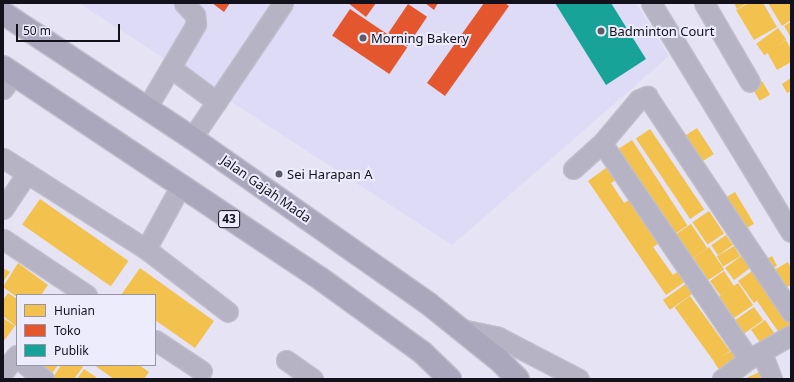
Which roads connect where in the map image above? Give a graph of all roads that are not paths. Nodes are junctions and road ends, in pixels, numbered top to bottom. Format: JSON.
{"nodes":[{"id":1,"x":184,"y":3,"type":"edge"},
{"id":2,"x":283,"y":3,"type":"edge"},
{"id":3,"x":651,"y":3,"type":"edge"},
{"id":4,"x":704,"y":3,"type":"edge"},
{"id":5,"x":3,"y":13,"type":"edge"},
{"id":6,"x":171,"y":68,"type":"junction"},
{"id":7,"x":7,"y":76,"type":"edge"},
{"id":8,"x":750,"y":82,"type":"dead end"},
{"id":9,"x":217,"y":102,"type":"junction"},
{"id":10,"x":146,"y":109,"type":"junction"},
{"id":11,"x":192,"y":138,"type":"junction"},
{"id":12,"x":602,"y":143,"type":"junction"},
{"id":13,"x":3,"y":158,"type":"edge"},
{"id":14,"x":573,"y":169,"type":"dead end"},
{"id":15,"x":27,"y":173,"type":"junction"},
{"id":16,"x":181,"y":185,"type":"junction"},
{"id":17,"x":3,"y":209,"type":"edge"},
{"id":18,"x":791,"y":232,"type":"edge"},
{"id":19,"x":3,"y":239,"type":"edge"},
{"id":20,"x":146,"y":249,"type":"junction"},
{"id":21,"x":66,"y":289,"type":"edge"},
{"id":22,"x":84,"y":294,"type":"edge"},
{"id":23,"x":228,"y":312,"type":"dead end"},
{"id":24,"x":791,"y":312,"type":"edge"},
{"id":25,"x":461,"y":329,"type":"junction"},
{"id":26,"x":791,"y":335,"type":"edge"},
{"id":27,"x":156,"y":341,"type":"edge"},
{"id":28,"x":756,"y":356,"type":"junction"},
{"id":29,"x":286,"y":360,"type":"dead end"},
{"id":30,"x":16,"y":361,"type":"edge"},
{"id":31,"x":28,"y":366,"type":"edge"},
{"id":32,"x":202,"y":371,"type":"dead end"},
{"id":33,"x":3,"y":372,"type":"edge"},
{"id":34,"x":44,"y":379,"type":"edge"},
{"id":35,"x":314,"y":379,"type":"edge"},
{"id":36,"x":450,"y":379,"type":"edge"},
{"id":37,"x":518,"y":379,"type":"edge"},
{"id":38,"x":579,"y":379,"type":"edge"},
{"id":39,"x":722,"y":379,"type":"edge"},
{"id":40,"x":772,"y":379,"type":"edge"}],
"edges":[{"from":1,"to":6,"type":"street"},
{"from":2,"to":9,"type":"street"},
{"from":3,"to":18,"type":"street"},
{"from":4,"to":8,"type":"street"},
{"from":5,"to":10,"type":"highway","name":"Jalan Gajah Mada"},
{"from":6,"to":9,"type":"street"},
{"from":6,"to":10,"type":"street"},
{"from":7,"to":16,"type":"highway","number":"43"},
{"from":9,"to":11,"type":"street"},
{"from":10,"to":11,"type":"highway","name":"Jalan Gajah Mada"},
{"from":11,"to":25,"type":"highway","name":"Jalan Gajah Mada"},
{"from":12,"to":14,"type":"street"},
{"from":12,"to":24,"type":"street"},
{"from":12,"to":28,"type":"street"},
{"from":13,"to":15,"type":"street"},
{"from":15,"to":17,"type":"street"},
{"from":15,"to":20,"type":"street"},
{"from":16,"to":20,"type":"street"},
{"from":16,"to":36,"type":"highway","number":"43"},
{"from":19,"to":21,"type":"street"},
{"from":20,"to":23,"type":"street"},
{"from":21,"to":22,"type":"street"},
{"from":25,"to":37,"type":"highway","name":"Jalan Gajah Mada"},
{"from":25,"to":38,"type":"street"},
{"from":26,"to":28,"type":"street"},
{"from":27,"to":32,"type":"street"},
{"from":28,"to":39,"type":"street"},
{"from":28,"to":40,"type":"street"},
{"from":29,"to":35,"type":"street"},
{"from":30,"to":33,"type":"street"},
{"from":31,"to":34,"type":"street"}]}
